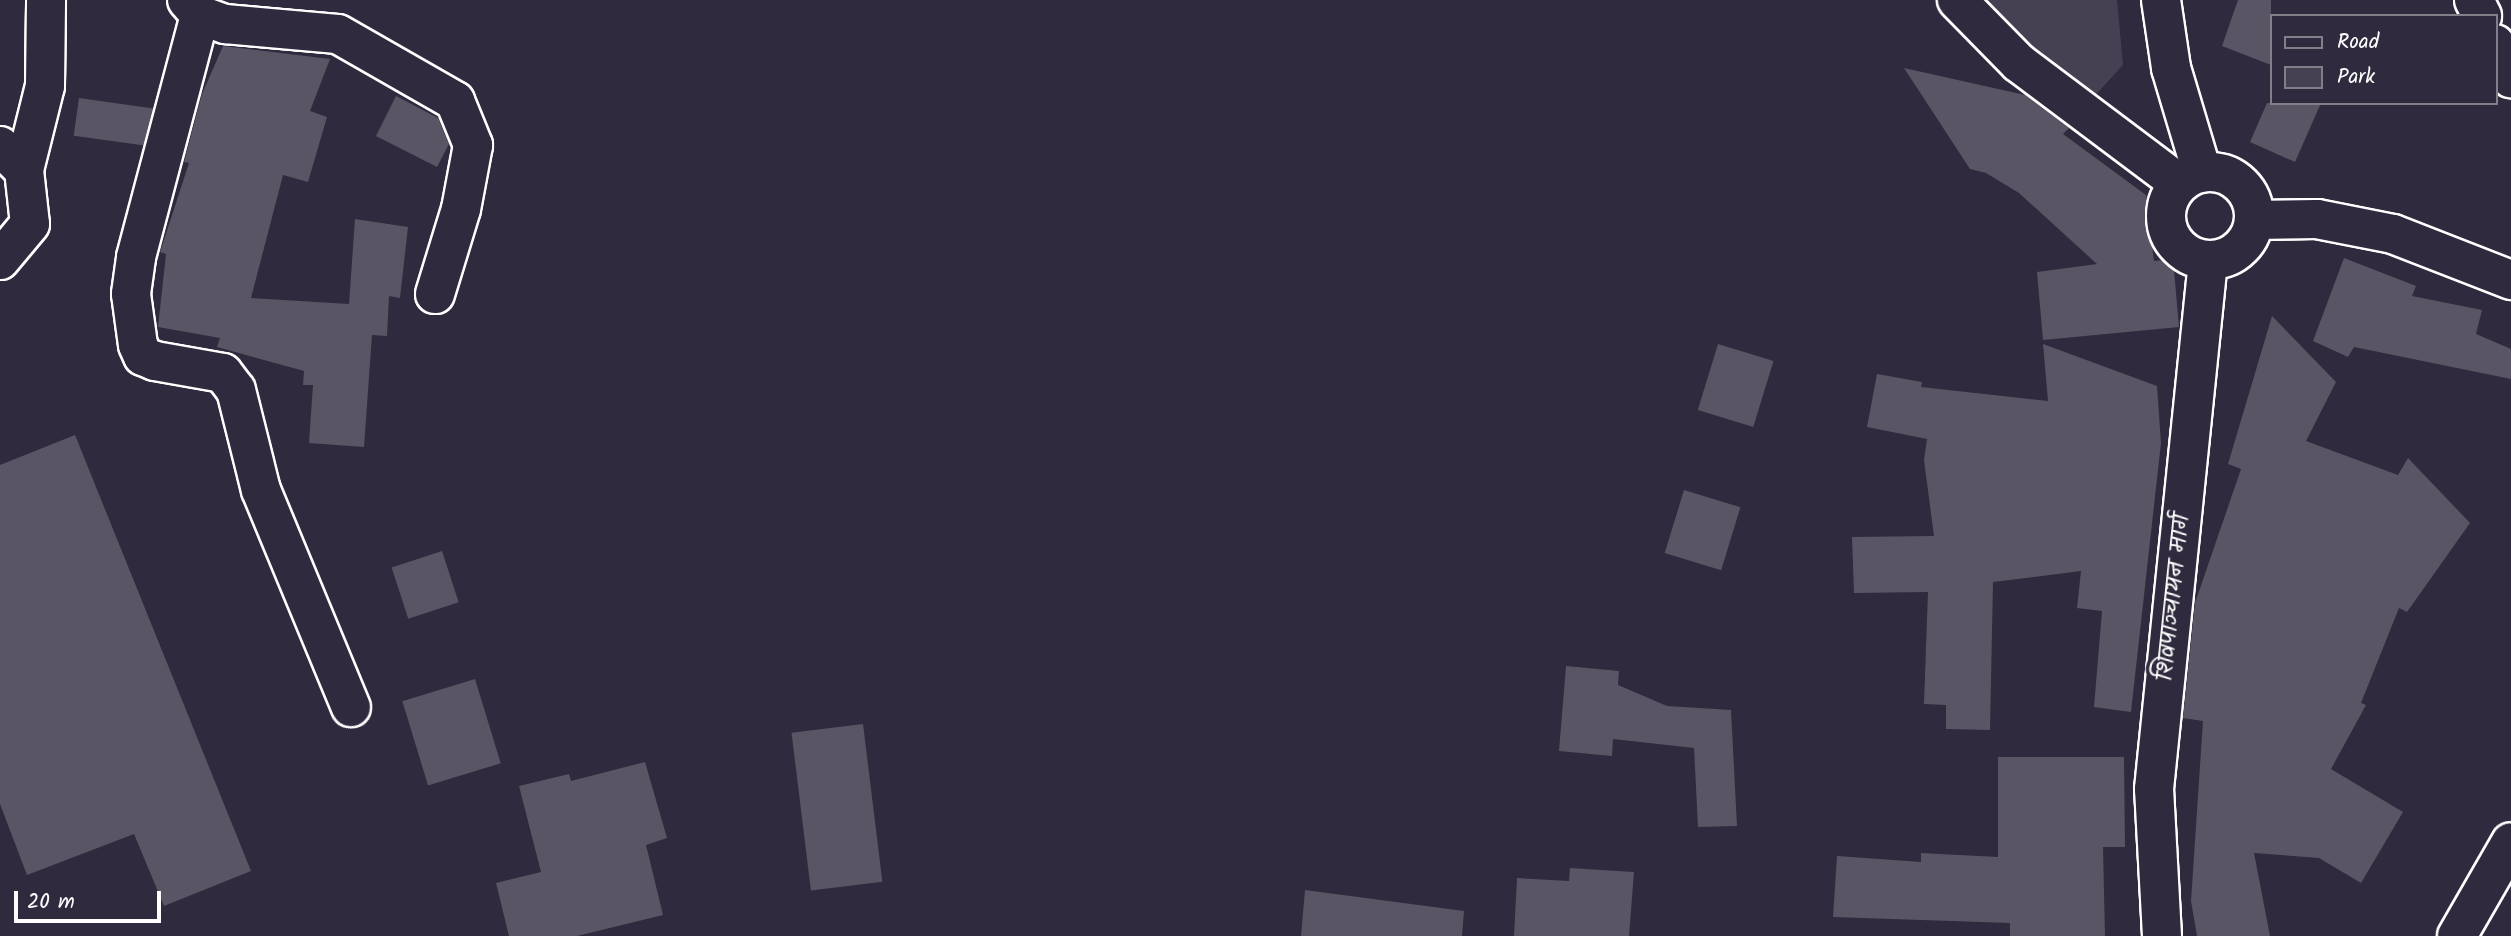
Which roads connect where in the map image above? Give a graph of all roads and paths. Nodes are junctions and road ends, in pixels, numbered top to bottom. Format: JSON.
{"nodes":[{"id":1,"x":47,"y":0,"type":"edge"},
{"id":2,"x":1957,"y":0,"type":"edge"},
{"id":3,"x":2161,"y":0,"type":"edge"},
{"id":4,"x":194,"y":7,"type":"edge"},
{"id":5,"x":2497,"y":48,"type":"edge"},
{"id":6,"x":2511,"y":79,"type":"edge"},
{"id":7,"x":12,"y":158,"type":"edge"},
{"id":8,"x":2191,"y":178,"type":"junction"},
{"id":9,"x":2254,"y":220,"type":"junction"},
{"id":10,"x":0,"y":260,"type":"edge"},
{"id":11,"x":2208,"y":261,"type":"junction"},
{"id":12,"x":2511,"y":280,"type":"edge"},
{"id":13,"x":435,"y":294,"type":"dead end"},
{"id":14,"x":351,"y":707,"type":"dead end"},
{"id":15,"x":2511,"y":842,"type":"edge"},
{"id":16,"x":2162,"y":936,"type":"edge"},
{"id":17,"x":2457,"y":936,"type":"edge"}],
"edges":[{"from":1,"to":7,"type":"street"},
{"from":2,"to":8,"type":"street"},
{"from":3,"to":8,"type":"street"},
{"from":4,"to":13,"type":"street"},
{"from":4,"to":14,"type":"street"},
{"from":5,"to":6,"type":"street"},
{"from":7,"to":10,"type":"street"},
{"from":8,"to":9,"type":"street"},
{"from":8,"to":11,"type":"street"},
{"from":9,"to":11,"type":"street"},
{"from":9,"to":12,"type":"street"},
{"from":11,"to":16,"type":"street","name":"शिवपाञ्चायन मार्ग"},
{"from":15,"to":17,"type":"street"}]}
